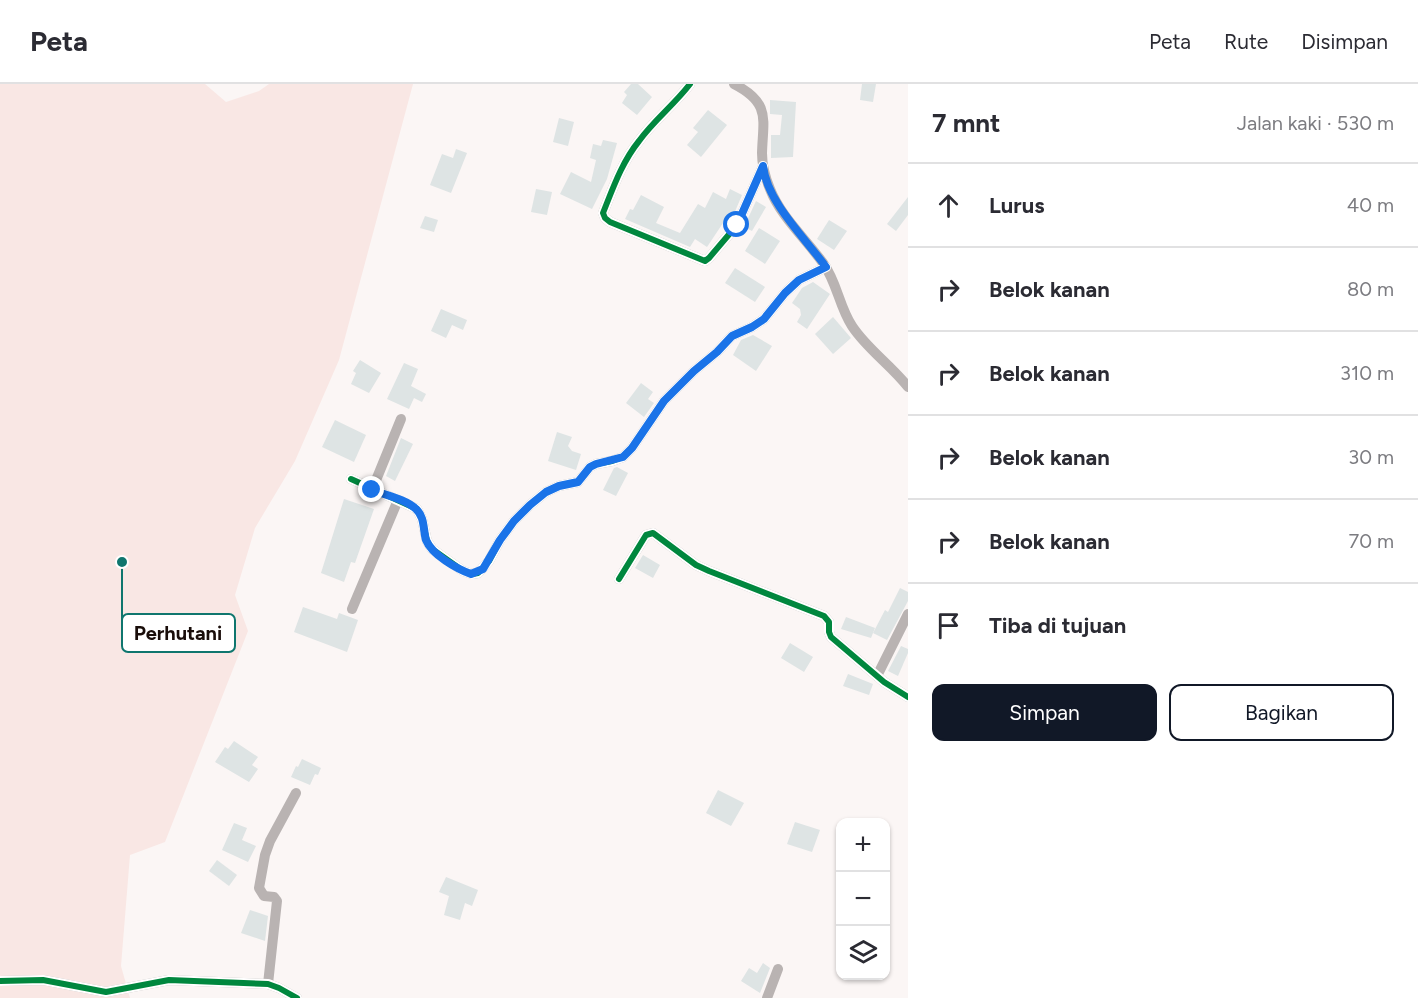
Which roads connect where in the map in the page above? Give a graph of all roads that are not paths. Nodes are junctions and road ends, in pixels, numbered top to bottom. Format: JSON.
{"nodes":[{"id":1,"x":690,"y":84,"type":"edge"},
{"id":2,"x":735,"y":84,"type":"edge"},
{"id":3,"x":763,"y":166,"type":"junction"},
{"id":4,"x":826,"y":267,"type":"junction"},
{"id":5,"x":908,"y":387,"type":"edge"},
{"id":6,"x":401,"y":419,"type":"dead end"},
{"id":7,"x":351,"y":479,"type":"dead end"},
{"id":8,"x":372,"y":490,"type":"junction"},
{"id":9,"x":398,"y":500,"type":"junction"},
{"id":10,"x":619,"y":579,"type":"dead end"},
{"id":11,"x":352,"y":609,"type":"dead end"},
{"id":12,"x":908,"y":614,"type":"edge"},
{"id":13,"x":877,"y":676,"type":"junction"},
{"id":14,"x":908,"y":697,"type":"edge"},
{"id":15,"x":296,"y":793,"type":"dead end"},
{"id":16,"x":778,"y":969,"type":"dead end"},
{"id":17,"x":0,"y":981,"type":"edge"},
{"id":18,"x":268,"y":984,"type":"junction"},
{"id":19,"x":297,"y":998,"type":"edge"},
{"id":20,"x":767,"y":998,"type":"edge"}],
"edges":[{"from":1,"to":3,"type":"street"},
{"from":2,"to":3,"type":"street"},
{"from":3,"to":4,"type":"street"},
{"from":4,"to":5,"type":"street"},
{"from":4,"to":9,"type":"street"},
{"from":6,"to":8,"type":"street"},
{"from":7,"to":8,"type":"street"},
{"from":8,"to":9,"type":"street"},
{"from":9,"to":11,"type":"street"},
{"from":10,"to":13,"type":"street"},
{"from":12,"to":13,"type":"street"},
{"from":13,"to":14,"type":"street"},
{"from":15,"to":18,"type":"street"},
{"from":16,"to":20,"type":"street"},
{"from":17,"to":18,"type":"street"},
{"from":18,"to":19,"type":"street"}]}
